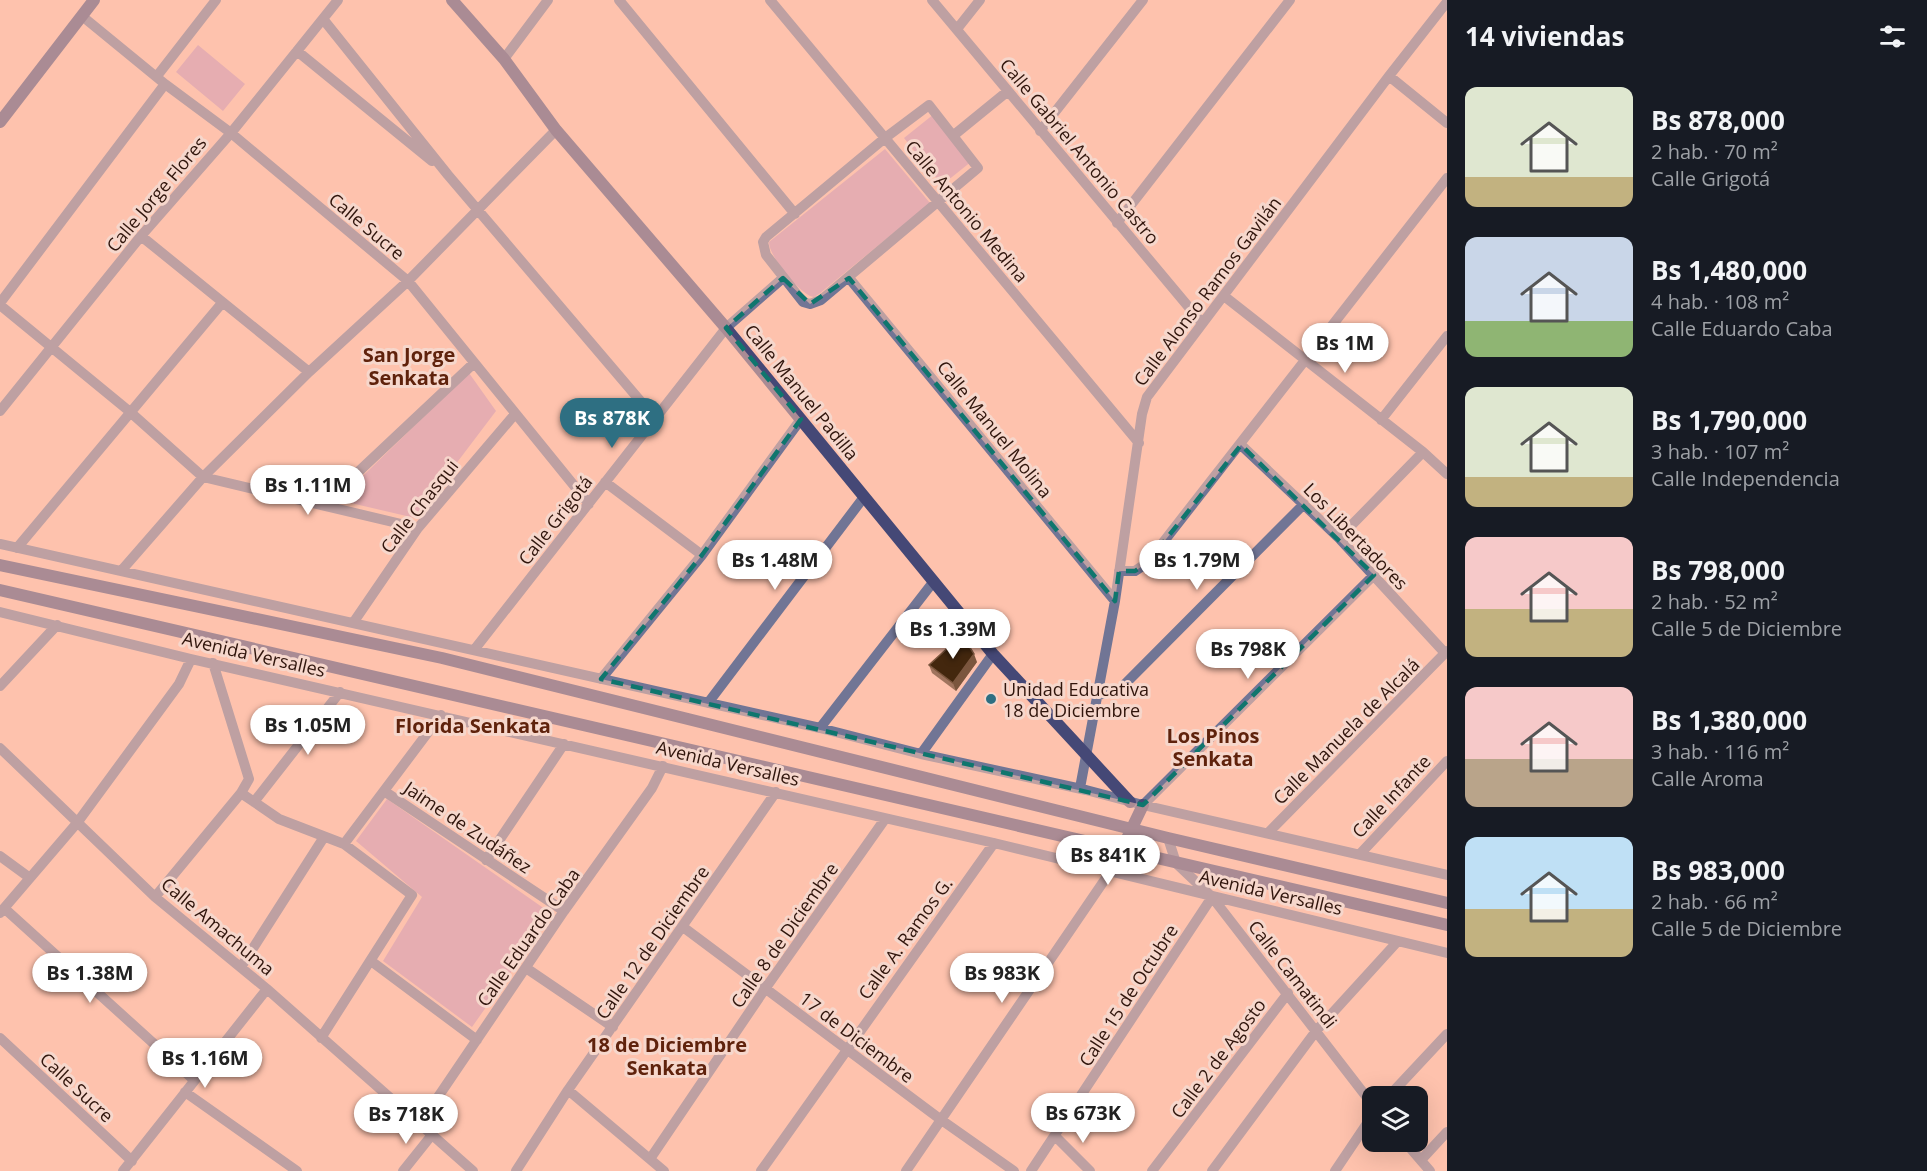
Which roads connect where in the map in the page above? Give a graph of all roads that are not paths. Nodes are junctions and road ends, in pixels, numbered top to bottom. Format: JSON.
{"nodes":[{"id":1,"x":94,"y":0,"type":"edge"},
{"id":2,"x":216,"y":0,"type":"edge"},
{"id":3,"x":338,"y":0,"type":"edge"},
{"id":4,"x":452,"y":0,"type":"edge"},
{"id":5,"x":548,"y":0,"type":"edge"},
{"id":6,"x":619,"y":0,"type":"edge"},
{"id":7,"x":770,"y":0,"type":"edge"},
{"id":8,"x":932,"y":0,"type":"edge"},
{"id":9,"x":980,"y":0,"type":"edge"},
{"id":10,"x":1143,"y":0,"type":"edge"},
{"id":11,"x":1290,"y":0,"type":"edge"},
{"id":12,"x":1447,"y":2,"type":"edge"},
{"id":13,"x":82,"y":16,"type":"junction"},
{"id":14,"x":323,"y":19,"type":"junction"},
{"id":15,"x":957,"y":29,"type":"junction"},
{"id":16,"x":297,"y":51,"type":"junction"},
{"id":17,"x":504,"y":59,"type":"junction"},
{"id":18,"x":1389,"y":76,"type":"junction"},
{"id":19,"x":161,"y":80,"type":"junction"},
{"id":20,"x":1008,"y":91,"type":"junction"},
{"id":21,"x":0,"y":122,"type":"edge"},
{"id":22,"x":1447,"y":123,"type":"edge"},
{"id":23,"x":556,"y":130,"type":"junction"},
{"id":24,"x":1040,"y":131,"type":"junction"},
{"id":25,"x":231,"y":133,"type":"junction"},
{"id":26,"x":954,"y":135,"type":"junction"},
{"id":27,"x":885,"y":138,"type":"junction"},
{"id":28,"x":448,"y":175,"type":"junction"},
{"id":29,"x":1447,"y":178,"type":"edge"},
{"id":30,"x":939,"y":202,"type":"junction"},
{"id":31,"x":479,"y":208,"type":"junction"},
{"id":32,"x":795,"y":214,"type":"junction"},
{"id":33,"x":1117,"y":223,"type":"junction"},
{"id":34,"x":141,"y":236,"type":"junction"},
{"id":35,"x":783,"y":278,"type":"junction"},
{"id":36,"x":849,"y":278,"type":"junction"},
{"id":37,"x":408,"y":281,"type":"junction"},
{"id":38,"x":1224,"y":296,"type":"junction"},
{"id":39,"x":222,"y":303,"type":"junction"},
{"id":40,"x":0,"y":304,"type":"edge"},
{"id":41,"x":1202,"y":323,"type":"junction"},
{"id":42,"x":726,"y":328,"type":"junction"},
{"id":43,"x":1445,"y":341,"type":"edge"},
{"id":44,"x":51,"y":346,"type":"junction"},
{"id":45,"x":1305,"y":362,"type":"junction"},
{"id":46,"x":473,"y":364,"type":"junction"},
{"id":47,"x":309,"y":372,"type":"junction"},
{"id":48,"x":0,"y":411,"type":"edge"},
{"id":49,"x":129,"y":411,"type":"junction"},
{"id":50,"x":515,"y":414,"type":"junction"},
{"id":51,"x":654,"y":417,"type":"junction"},
{"id":52,"x":801,"y":418,"type":"junction"},
{"id":53,"x":1381,"y":420,"type":"junction"},
{"id":54,"x":1139,"y":443,"type":"junction"},
{"id":55,"x":1240,"y":445,"type":"junction"},
{"id":56,"x":1423,"y":452,"type":"junction"},
{"id":57,"x":1447,"y":474,"type":"edge"},
{"id":58,"x":203,"y":477,"type":"junction"},
{"id":59,"x":605,"y":482,"type":"junction"},
{"id":60,"x":864,"y":496,"type":"junction"},
{"id":61,"x":589,"y":504,"type":"junction"},
{"id":62,"x":1304,"y":504,"type":"junction"},
{"id":63,"x":323,"y":505,"type":"junction"},
{"id":64,"x":418,"y":528,"type":"junction"},
{"id":65,"x":1339,"y":538,"type":"junction"},
{"id":66,"x":0,"y":544,"type":"edge"},
{"id":67,"x":17,"y":548,"type":"junction"},
{"id":68,"x":702,"y":555,"type":"junction"},
{"id":69,"x":0,"y":565,"type":"edge"},
{"id":70,"x":121,"y":571,"type":"junction"},
{"id":71,"x":1119,"y":571,"type":"junction"},
{"id":72,"x":1374,"y":575,"type":"junction"},
{"id":73,"x":934,"y":581,"type":"junction"},
{"id":74,"x":0,"y":590,"type":"edge"},
{"id":75,"x":1115,"y":601,"type":"junction"},
{"id":76,"x":0,"y":612,"type":"edge"},
{"id":77,"x":353,"y":623,"type":"junction"},
{"id":78,"x":57,"y":624,"type":"junction"},
{"id":79,"x":474,"y":650,"type":"junction"},
{"id":80,"x":1446,"y":652,"type":"edge"},
{"id":81,"x":993,"y":654,"type":"junction"},
{"id":82,"x":191,"y":658,"type":"junction"},
{"id":83,"x":213,"y":663,"type":"junction"},
{"id":84,"x":601,"y":679,"type":"junction"},
{"id":85,"x":0,"y":686,"type":"edge"},
{"id":86,"x":340,"y":692,"type":"junction"},
{"id":87,"x":1099,"y":695,"type":"junction"},
{"id":88,"x":708,"y":703,"type":"junction"},
{"id":89,"x":441,"y":715,"type":"junction"},
{"id":90,"x":820,"y":728,"type":"junction"},
{"id":91,"x":564,"y":744,"type":"junction"},
{"id":92,"x":0,"y":748,"type":"edge"},
{"id":93,"x":921,"y":754,"type":"junction"},
{"id":94,"x":1088,"y":756,"type":"junction"},
{"id":95,"x":1447,"y":761,"type":"edge"},
{"id":96,"x":663,"y":766,"type":"junction"},
{"id":97,"x":1080,"y":788,"type":"junction"},
{"id":98,"x":384,"y":791,"type":"junction"},
{"id":99,"x":776,"y":792,"type":"junction"},
{"id":100,"x":241,"y":793,"type":"junction"},
{"id":101,"x":254,"y":802,"type":"junction"},
{"id":102,"x":1130,"y":802,"type":"junction"},
{"id":103,"x":1143,"y":805,"type":"junction"},
{"id":104,"x":885,"y":819,"type":"junction"},
{"id":105,"x":77,"y":823,"type":"junction"},
{"id":106,"x":1131,"y":829,"type":"junction"},
{"id":107,"x":1268,"y":833,"type":"junction"},
{"id":108,"x":324,"y":837,"type":"junction"},
{"id":109,"x":1168,"y":838,"type":"junction"},
{"id":110,"x":994,"y":843,"type":"junction"},
{"id":111,"x":344,"y":844,"type":"junction"},
{"id":112,"x":1121,"y":851,"type":"junction"},
{"id":113,"x":1359,"y":854,"type":"junction"},
{"id":114,"x":0,"y":856,"type":"edge"},
{"id":115,"x":486,"y":860,"type":"junction"},
{"id":116,"x":1176,"y":863,"type":"junction"},
{"id":117,"x":1110,"y":872,"type":"junction"},
{"id":118,"x":1447,"y":875,"type":"edge"},
{"id":119,"x":30,"y":878,"type":"junction"},
{"id":120,"x":156,"y":897,"type":"junction"},
{"id":121,"x":1212,"y":897,"type":"junction"},
{"id":122,"x":1447,"y":903,"type":"edge"},
{"id":123,"x":2,"y":910,"type":"edge"},
{"id":124,"x":564,"y":911,"type":"junction"},
{"id":125,"x":1447,"y":925,"type":"edge"},
{"id":126,"x":683,"y":927,"type":"junction"},
{"id":127,"x":1398,"y":941,"type":"junction"},
{"id":128,"x":1447,"y":953,"type":"edge"},
{"id":129,"x":372,"y":961,"type":"junction"},
{"id":130,"x":241,"y":967,"type":"junction"},
{"id":131,"x":526,"y":968,"type":"junction"},
{"id":132,"x":267,"y":988,"type":"junction"},
{"id":133,"x":765,"y":989,"type":"junction"},
{"id":134,"x":1288,"y":993,"type":"junction"},
{"id":135,"x":613,"y":1027,"type":"junction"},
{"id":136,"x":1317,"y":1031,"type":"junction"},
{"id":137,"x":1447,"y":1034,"type":"edge"},
{"id":138,"x":0,"y":1038,"type":"edge"},
{"id":139,"x":321,"y":1038,"type":"junction"},
{"id":140,"x":477,"y":1040,"type":"junction"},
{"id":141,"x":845,"y":1049,"type":"junction"},
{"id":142,"x":194,"y":1080,"type":"junction"},
{"id":143,"x":1398,"y":1086,"type":"edge"},
{"id":144,"x":568,"y":1090,"type":"junction"},
{"id":145,"x":1362,"y":1091,"type":"edge"},
{"id":146,"x":185,"y":1092,"type":"junction"},
{"id":147,"x":939,"y":1119,"type":"junction"},
{"id":148,"x":419,"y":1125,"type":"junction"},
{"id":149,"x":1362,"y":1131,"type":"edge"},
{"id":150,"x":1447,"y":1132,"type":"edge"},
{"id":151,"x":431,"y":1136,"type":"junction"},
{"id":152,"x":1056,"y":1137,"type":"junction"},
{"id":153,"x":1414,"y":1152,"type":"edge"},
{"id":154,"x":650,"y":1159,"type":"junction"},
{"id":155,"x":1421,"y":1160,"type":"junction"},
{"id":156,"x":132,"y":1161,"type":"junction"},
{"id":157,"x":123,"y":1171,"type":"edge"},
{"id":158,"x":297,"y":1171,"type":"edge"},
{"id":159,"x":403,"y":1171,"type":"edge"},
{"id":160,"x":472,"y":1171,"type":"edge"},
{"id":161,"x":516,"y":1171,"type":"edge"},
{"id":162,"x":664,"y":1171,"type":"edge"},
{"id":163,"x":761,"y":1171,"type":"edge"},
{"id":164,"x":906,"y":1171,"type":"edge"},
{"id":165,"x":1014,"y":1171,"type":"edge"},
{"id":166,"x":1031,"y":1171,"type":"edge"},
{"id":167,"x":1089,"y":1171,"type":"edge"},
{"id":168,"x":1152,"y":1171,"type":"edge"},
{"id":169,"x":1212,"y":1171,"type":"edge"},
{"id":170,"x":1335,"y":1171,"type":"edge"},
{"id":171,"x":1430,"y":1171,"type":"edge"}],
"edges":[{"from":1,"to":13,"type":"street"},
{"from":2,"to":19,"type":"street"},
{"from":3,"to":14,"type":"street","name":"Calle Jorge Flores"},
{"from":4,"to":17,"type":"street","name":"Calle Manuel Padilla"},
{"from":5,"to":17,"type":"street"},
{"from":6,"to":32,"type":"street"},
{"from":7,"to":27,"type":"street","name":"Calle Antonio Medina"},
{"from":8,"to":15,"type":"street","name":"Calle Gabriel Antonio Castro"},
{"from":9,"to":15,"type":"street"},
{"from":10,"to":24,"type":"street"},
{"from":11,"to":33,"type":"street"},
{"from":12,"to":18,"type":"street","name":"Calle Alonso Ramos Gavilán"},
{"from":13,"to":19,"type":"street","name":"Calle Sucre"},
{"from":13,"to":21,"type":"street"},
{"from":14,"to":16,"type":"street","name":"Calle Jorge Flores"},
{"from":14,"to":28,"type":"street"},
{"from":15,"to":20,"type":"street","name":"Calle Gabriel Antonio Castro"},
{"from":16,"to":25,"type":"street","name":"Calle Jorge Flores"},
{"from":16,"to":28,"type":"street"},
{"from":17,"to":23,"type":"street","name":"Calle Manuel Padilla"},
{"from":18,"to":22,"type":"street"},
{"from":18,"to":38,"type":"street","name":"Calle Alonso Ramos Gavilán"},
{"from":19,"to":25,"type":"street","name":"Calle Sucre"},
{"from":19,"to":40,"type":"street"},
{"from":20,"to":24,"type":"street","name":"Calle Gabriel Antonio Castro"},
{"from":20,"to":26,"type":"street"},
{"from":23,"to":31,"type":"street"},
{"from":23,"to":42,"type":"street","name":"Calle Manuel Padilla"},
{"from":24,"to":33,"type":"street","name":"Calle Gabriel Antonio Castro"},
{"from":25,"to":34,"type":"street","name":"Calle Jorge Flores"},
{"from":25,"to":37,"type":"street","name":"Calle Sucre"},
{"from":26,"to":27,"type":"street"},
{"from":26,"to":30,"type":"street"},
{"from":27,"to":30,"type":"street","name":"Calle Antonio Medina"},
{"from":27,"to":32,"type":"street"},
{"from":28,"to":31,"type":"street"},
{"from":29,"to":45,"type":"street"},
{"from":30,"to":36,"type":"street"},
{"from":30,"to":54,"type":"street","name":"Calle Antonio Medina"},
{"from":31,"to":37,"type":"street"},
{"from":31,"to":51,"type":"street"},
{"from":32,"to":35,"type":"street"},
{"from":33,"to":41,"type":"street","name":"Calle Gabriel Antonio Castro"},
{"from":34,"to":39,"type":"street"},
{"from":34,"to":44,"type":"street","name":"Calle Jorge Flores"},
{"from":35,"to":36,"type":"street"},
{"from":35,"to":42,"type":"street","name":"Calle Grigotá"},
{"from":36,"to":75,"type":"street","name":"Calle Manuel Molina"},
{"from":37,"to":46,"type":"street","name":"Calle Sucre"},
{"from":37,"to":47,"type":"street"},
{"from":38,"to":41,"type":"street","name":"Calle Alonso Ramos Gavilán"},
{"from":38,"to":45,"type":"street"},
{"from":39,"to":47,"type":"street"},
{"from":39,"to":49,"type":"street"},
{"from":40,"to":44,"type":"street"},
{"from":41,"to":54,"type":"street","name":"Calle Alonso Ramos Gavilán"},
{"from":42,"to":51,"type":"street","name":"Calle Grigotá"},
{"from":42,"to":52,"type":"street","name":"Calle Manuel Padilla"},
{"from":43,"to":53,"type":"street"},
{"from":44,"to":48,"type":"street","name":"Calle Jorge Flores"},
{"from":44,"to":49,"type":"street"},
{"from":45,"to":53,"type":"street"},
{"from":45,"to":55,"type":"street"},
{"from":46,"to":50,"type":"street","name":"Calle Sucre"},
{"from":46,"to":63,"type":"street"},
{"from":47,"to":58,"type":"street"},
{"from":49,"to":58,"type":"street"},
{"from":49,"to":67,"type":"street"},
{"from":50,"to":61,"type":"street","name":"Calle Sucre"},
{"from":50,"to":64,"type":"street","name":"Calle Chasqui"},
{"from":51,"to":59,"type":"street","name":"Calle Grigotá"},
{"from":52,"to":60,"type":"street","name":"Calle Manuel Padilla"},
{"from":52,"to":68,"type":"street"},
{"from":53,"to":56,"type":"street"},
{"from":54,"to":71,"type":"street","name":"Calle Alonso Ramos Gavilán"},
{"from":55,"to":62,"type":"street","name":"Los Libertadores"},
{"from":55,"to":71,"type":"street"},
{"from":56,"to":57,"type":"street"},
{"from":56,"to":65,"type":"street"},
{"from":58,"to":63,"type":"street"},
{"from":58,"to":70,"type":"street"},
{"from":59,"to":61,"type":"street","name":"Calle Grigotá"},
{"from":59,"to":68,"type":"street"},
{"from":60,"to":73,"type":"street","name":"Calle Manuel Padilla"},
{"from":60,"to":88,"type":"street"},
{"from":61,"to":79,"type":"street","name":"Calle Grigotá"},
{"from":62,"to":65,"type":"street","name":"Los Libertadores"},
{"from":62,"to":87,"type":"street"},
{"from":63,"to":64,"type":"street"},
{"from":64,"to":77,"type":"street","name":"Calle Chasqui"},
{"from":65,"to":72,"type":"street","name":"Los Libertadores"},
{"from":66,"to":67,"type":"street"},
{"from":67,"to":70,"type":"street"},
{"from":68,"to":84,"type":"street"},
{"from":69,"to":106,"type":"street","name":"Avenida Versalles"},
{"from":70,"to":77,"type":"street"},
{"from":71,"to":75,"type":"street","name":"Calle Alonso Ramos Gavilán"},
{"from":72,"to":80,"type":"street","name":"Los Libertadores"},
{"from":72,"to":103,"type":"street"},
{"from":73,"to":81,"type":"street","name":"Calle Manuel Padilla"},
{"from":73,"to":90,"type":"street"},
{"from":74,"to":112,"type":"street","name":"Avenida Versalles"},
{"from":75,"to":87,"type":"street","name":"Calle Alonso Ramos Gavilán"},
{"from":76,"to":78,"type":"street","name":"Avenida Versalles"},
{"from":77,"to":79,"type":"street"},
{"from":78,"to":82,"type":"street","name":"Avenida Versalles"},
{"from":78,"to":85,"type":"street"},
{"from":79,"to":84,"type":"street"},
{"from":80,"to":107,"type":"street","name":"Calle Manuela de Alcalá"},
{"from":81,"to":93,"type":"street"},
{"from":81,"to":94,"type":"street","name":"Calle Manuel Padilla"},
{"from":82,"to":83,"type":"street","name":"Avenida Versalles"},
{"from":82,"to":105,"type":"street"},
{"from":83,"to":86,"type":"street","name":"Avenida Versalles"},
{"from":83,"to":100,"type":"street"},
{"from":84,"to":88,"type":"street"},
{"from":86,"to":89,"type":"street","name":"Avenida Versalles"},
{"from":86,"to":101,"type":"street"},
{"from":87,"to":94,"type":"street","name":"Calle Alonso Ramos Gavilán"},
{"from":88,"to":90,"type":"street"},
{"from":89,"to":91,"type":"street","name":"Avenida Versalles"},
{"from":89,"to":98,"type":"street"},
{"from":90,"to":93,"type":"street"},
{"from":91,"to":96,"type":"street","name":"Avenida Versalles"},
{"from":91,"to":115,"type":"street"},
{"from":92,"to":105,"type":"street","name":"Calle Amachuma"},
{"from":93,"to":97,"type":"street"},
{"from":94,"to":97,"type":"street","name":"Calle Alonso Ramos Gavilán"},
{"from":94,"to":102,"type":"street","name":"Calle Manuel Padilla"},
{"from":95,"to":113,"type":"street","name":"Calle Infante"},
{"from":96,"to":99,"type":"street","name":"Avenida Versalles"},
{"from":96,"to":124,"type":"street","name":"Calle Eduardo Caba"},
{"from":97,"to":102,"type":"street"},
{"from":98,"to":111,"type":"street"},
{"from":98,"to":115,"type":"street","name":"Jaime de Zudáñez"},
{"from":99,"to":104,"type":"street","name":"Avenida Versalles"},
{"from":99,"to":126,"type":"street","name":"Calle 12 de Diciembre"},
{"from":100,"to":101,"type":"street"},
{"from":100,"to":120,"type":"street"},
{"from":101,"to":108,"type":"street"},
{"from":102,"to":103,"type":"street"},
{"from":103,"to":106,"type":"street"},
{"from":103,"to":107,"type":"street"},
{"from":104,"to":110,"type":"street","name":"Avenida Versalles"},
{"from":104,"to":133,"type":"street","name":"Calle 8 de Diciembre"},
{"from":105,"to":119,"type":"street"},
{"from":105,"to":120,"type":"street","name":"Calle Amachuma"},
{"from":106,"to":109,"type":"street","name":"Avenida Versalles"},
{"from":106,"to":112,"type":"street"},
{"from":107,"to":113,"type":"street"},
{"from":108,"to":111,"type":"street"},
{"from":108,"to":130,"type":"street"},
{"from":109,"to":116,"type":"street","name":"Calle Camatindi"},
{"from":109,"to":122,"type":"street","name":"Avenida Versalles"},
{"from":110,"to":117,"type":"street","name":"Avenida Versalles"},
{"from":110,"to":141,"type":"street","name":"Calle A. Ramos G."},
{"from":111,"to":129,"type":"street"},
{"from":112,"to":116,"type":"street","name":"Avenida Versalles"},
{"from":112,"to":117,"type":"street"},
{"from":113,"to":118,"type":"street"},
{"from":114,"to":119,"type":"street"},
{"from":115,"to":124,"type":"street","name":"Jaime de Zudáñez"},
{"from":116,"to":121,"type":"street","name":"Calle Camatindi"},
{"from":116,"to":125,"type":"street","name":"Avenida Versalles"},
{"from":117,"to":121,"type":"street","name":"Avenida Versalles"},
{"from":117,"to":147,"type":"street"},
{"from":119,"to":123,"type":"street"},
{"from":120,"to":130,"type":"street","name":"Calle Amachuma"},
{"from":121,"to":127,"type":"street","name":"Avenida Versalles"},
{"from":121,"to":134,"type":"street","name":"Calle Camatindi"},
{"from":121,"to":152,"type":"street","name":"Calle 15 de Octubre"},
{"from":123,"to":142,"type":"street"},
{"from":124,"to":131,"type":"street","name":"Calle Eduardo Caba"},
{"from":126,"to":133,"type":"street","name":"17 de Diciembre"},
{"from":126,"to":135,"type":"street","name":"Calle 12 de Diciembre"},
{"from":127,"to":128,"type":"street","name":"Avenida Versalles"},
{"from":127,"to":136,"type":"street"},
{"from":129,"to":139,"type":"street"},
{"from":129,"to":140,"type":"street"},
{"from":130,"to":132,"type":"street","name":"Calle Amachuma"},
{"from":131,"to":135,"type":"street"},
{"from":131,"to":140,"type":"street","name":"Calle Eduardo Caba"},
{"from":132,"to":139,"type":"street","name":"Calle Amachuma"},
{"from":132,"to":142,"type":"street"},
{"from":133,"to":141,"type":"street","name":"17 de Diciembre"},
{"from":133,"to":154,"type":"street","name":"Calle 8 de Diciembre"},
{"from":134,"to":136,"type":"street","name":"Calle Camatindi"},
{"from":134,"to":168,"type":"street","name":"Calle 2 de Agosto"},
{"from":135,"to":144,"type":"street","name":"Calle 12 de Diciembre"},
{"from":136,"to":145,"type":"street","name":"Calle Camatindi"},
{"from":136,"to":169,"type":"street"},
{"from":137,"to":143,"type":"street"},
{"from":138,"to":156,"type":"street","name":"Calle Sucre"},
{"from":139,"to":148,"type":"street","name":"Calle Amachuma"},
{"from":140,"to":148,"type":"street","name":"Calle Eduardo Caba"},
{"from":141,"to":147,"type":"street","name":"17 de Diciembre"},
{"from":141,"to":163,"type":"street","name":"Calle A. Ramos G."},
{"from":142,"to":146,"type":"street"},
{"from":144,"to":154,"type":"street"},
{"from":144,"to":161,"type":"street","name":"Calle 12 de Diciembre"},
{"from":146,"to":156,"type":"street"},
{"from":146,"to":158,"type":"street"},
{"from":147,"to":164,"type":"street"},
{"from":147,"to":165,"type":"street","name":"17 de Diciembre"},
{"from":148,"to":151,"type":"street","name":"Calle Amachuma"},
{"from":149,"to":170,"type":"street"},
{"from":150,"to":155,"type":"street"},
{"from":151,"to":159,"type":"street"},
{"from":151,"to":160,"type":"street","name":"Calle Amachuma"},
{"from":152,"to":166,"type":"street","name":"Calle 15 de Octubre"},
{"from":152,"to":167,"type":"street"},
{"from":153,"to":155,"type":"street"},
{"from":154,"to":162,"type":"street"},
{"from":155,"to":171,"type":"street"},
{"from":156,"to":157,"type":"street"}]}
